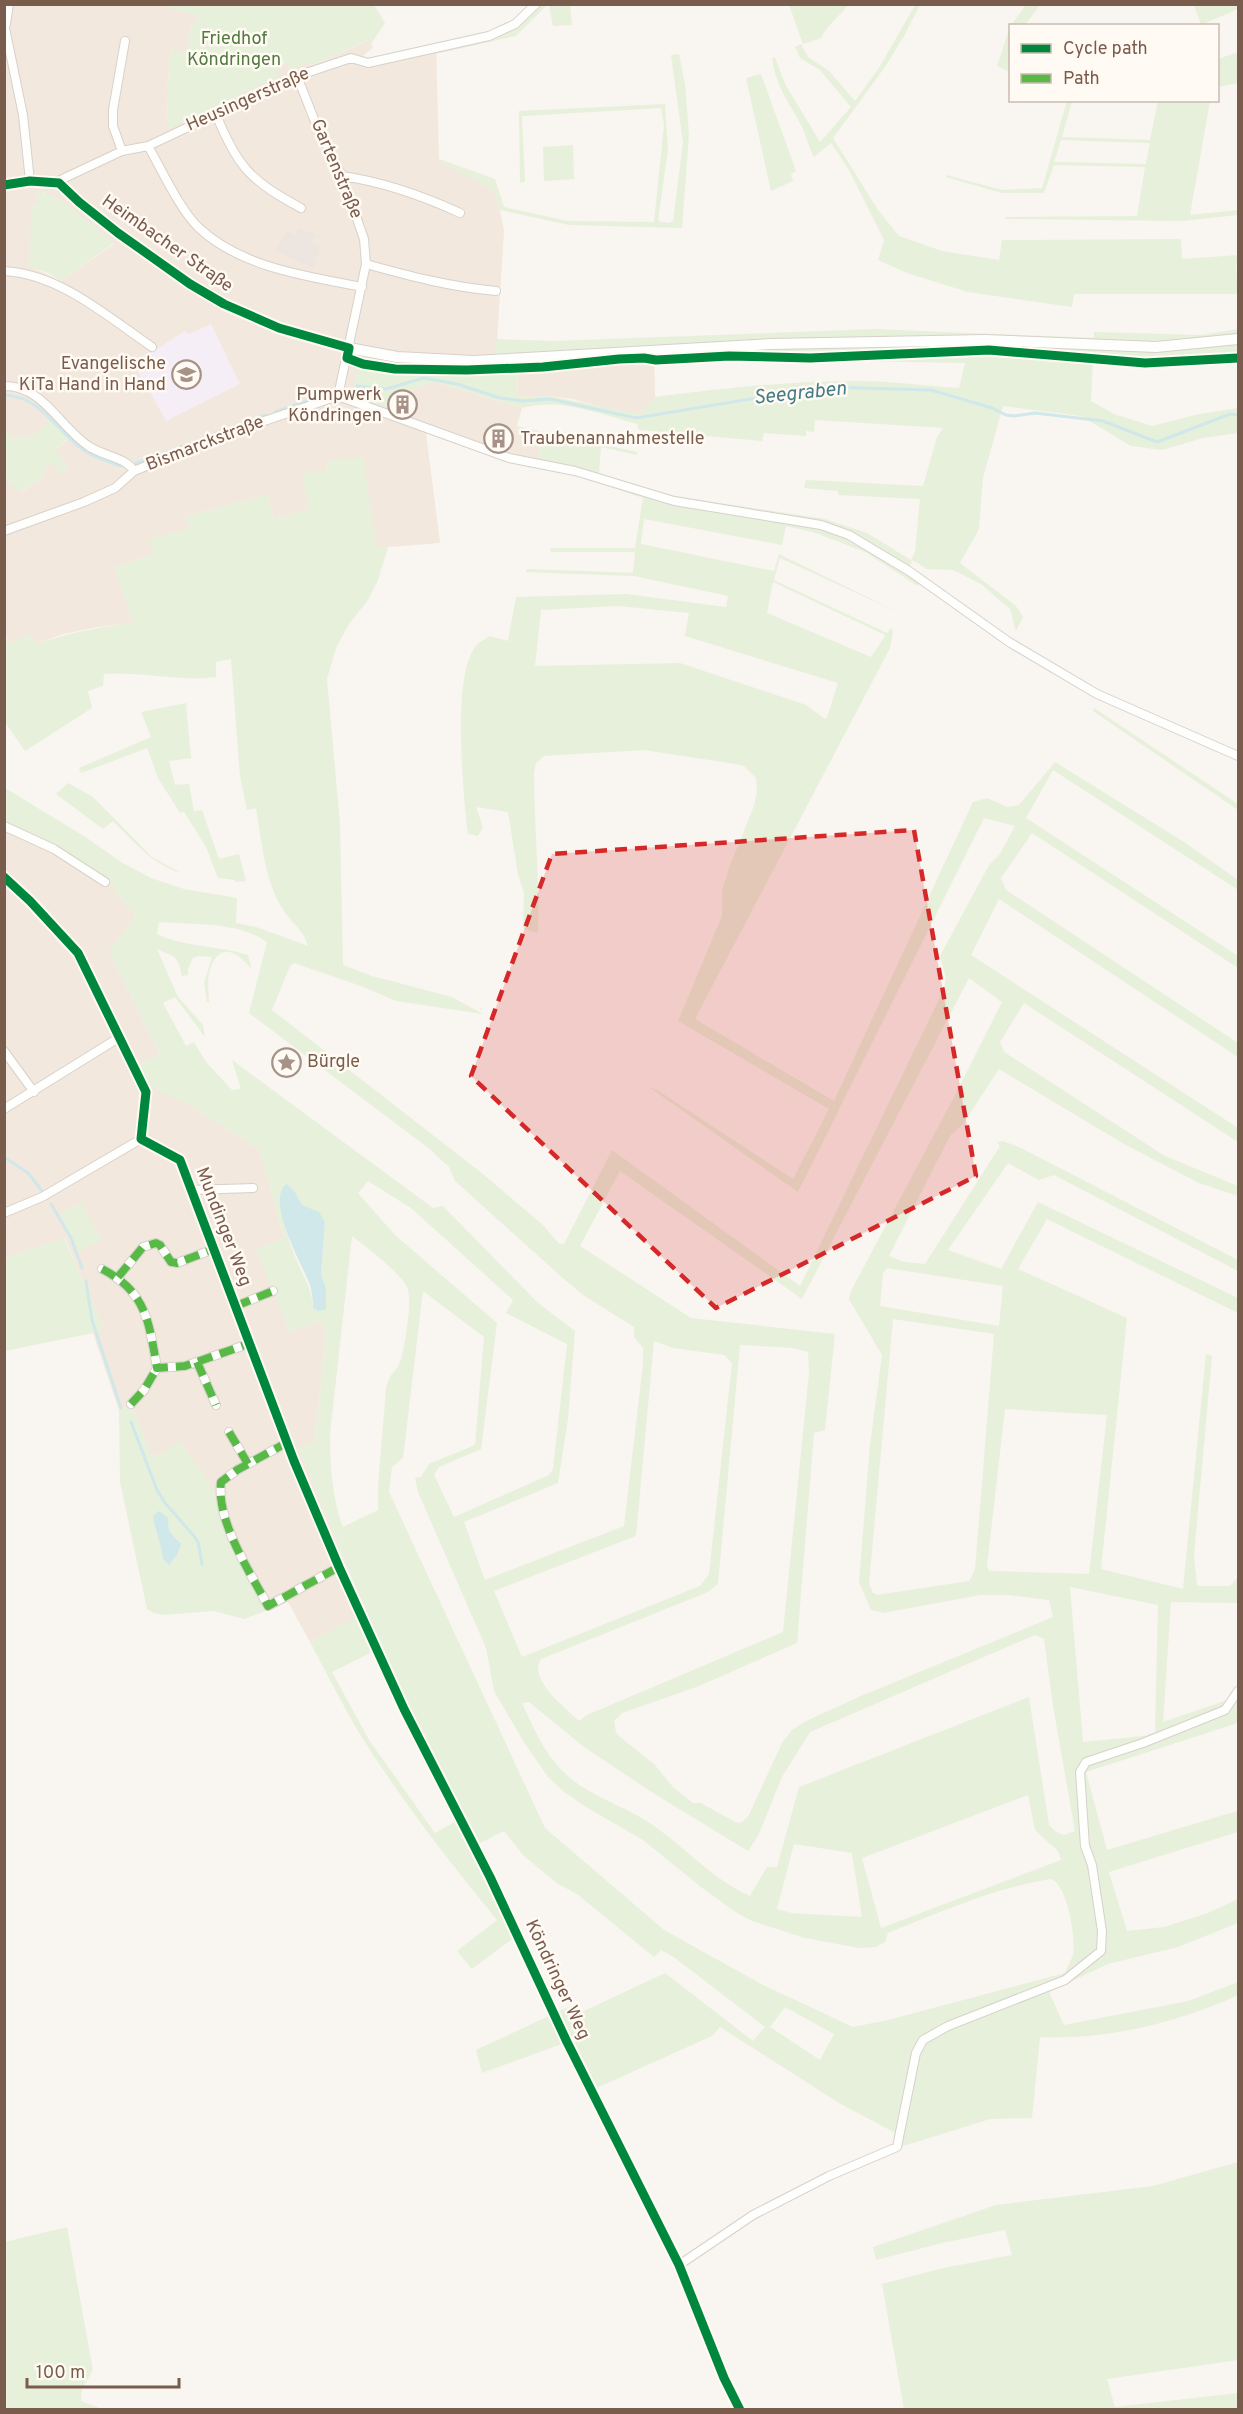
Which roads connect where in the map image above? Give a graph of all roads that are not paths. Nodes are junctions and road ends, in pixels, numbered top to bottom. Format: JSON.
{"nodes":[{"id":1,"x":9,"y":4,"type":"edge"},
{"id":2,"x":537,"y":4,"type":"edge"},
{"id":3,"x":5,"y":24,"type":"edge"},
{"id":4,"x":125,"y":41,"type":"dead end"},
{"id":5,"x":297,"y":76,"type":"junction"},
{"id":6,"x":216,"y":114,"type":"junction"},
{"id":7,"x":148,"y":146,"type":"junction"},
{"id":8,"x":122,"y":151,"type":"junction"},
{"id":9,"x":342,"y":176,"type":"junction"},
{"id":10,"x":30,"y":181,"type":"junction"},
{"id":11,"x":56,"y":182,"type":"junction"},
{"id":12,"x":4,"y":185,"type":"edge"},
{"id":13,"x":301,"y":208,"type":"dead end"},
{"id":14,"x":460,"y":213,"type":"dead end"},
{"id":15,"x":366,"y":264,"type":"junction"},
{"id":16,"x":4,"y":271,"type":"edge"},
{"id":17,"x":362,"y":287,"type":"junction"},
{"id":18,"x":496,"y":291,"type":"dead end"},
{"id":19,"x":1239,"y":339,"type":"edge"},
{"id":20,"x":152,"y":347,"type":"dead end"},
{"id":21,"x":349,"y":348,"type":"junction"},
{"id":22,"x":4,"y":386,"type":"edge"},
{"id":23,"x":339,"y":396,"type":"junction"},
{"id":24,"x":134,"y":471,"type":"junction"},
{"id":25,"x":4,"y":531,"type":"edge"},
{"id":26,"x":1239,"y":756,"type":"edge"},
{"id":27,"x":4,"y":826,"type":"edge"},
{"id":28,"x":4,"y":878,"type":"edge"},
{"id":29,"x":105,"y":882,"type":"dead end"},
{"id":30,"x":120,"y":1037,"type":"junction"},
{"id":31,"x":4,"y":1052,"type":"edge"},
{"id":32,"x":34,"y":1092,"type":"junction"},
{"id":33,"x":4,"y":1109,"type":"edge"},
{"id":34,"x":141,"y":1139,"type":"junction"},
{"id":35,"x":253,"y":1188,"type":"dead end"},
{"id":36,"x":191,"y":1190,"type":"junction"},
{"id":37,"x":4,"y":1214,"type":"edge"},
{"id":38,"x":214,"y":1249,"type":"junction"},
{"id":39,"x":102,"y":1269,"type":"dead end"},
{"id":40,"x":118,"y":1277,"type":"junction"},
{"id":41,"x":273,"y":1291,"type":"dead end"},
{"id":42,"x":236,"y":1306,"type":"junction"},
{"id":43,"x":251,"y":1343,"type":"junction"},
{"id":44,"x":197,"y":1362,"type":"junction"},
{"id":45,"x":157,"y":1368,"type":"junction"},
{"id":46,"x":131,"y":1404,"type":"dead end"},
{"id":47,"x":216,"y":1405,"type":"dead end"},
{"id":48,"x":229,"y":1432,"type":"dead end"},
{"id":49,"x":288,"y":1442,"type":"junction"},
{"id":50,"x":248,"y":1464,"type":"junction"},
{"id":51,"x":339,"y":1567,"type":"junction"},
{"id":52,"x":1239,"y":1691,"type":"edge"},
{"id":53,"x":679,"y":2265,"type":"junction"},
{"id":54,"x":740,"y":2409,"type":"edge"}],
"edges":[{"from":1,"to":3,"type":"street"},
{"from":2,"to":5,"type":"street","name":"Heusingerstraße"},
{"from":3,"to":10,"type":"street"},
{"from":4,"to":8,"type":"street"},
{"from":5,"to":6,"type":"street","name":"Heusingerstraße"},
{"from":5,"to":9,"type":"street","name":"Gartenstraße"},
{"from":6,"to":7,"type":"street","name":"Heusingerstraße"},
{"from":6,"to":13,"type":"street"},
{"from":7,"to":8,"type":"street","name":"Heusingerstraße"},
{"from":7,"to":17,"type":"street"},
{"from":8,"to":11,"type":"street","name":"Heusingerstraße"},
{"from":9,"to":14,"type":"street"},
{"from":9,"to":15,"type":"street","name":"Gartenstraße"},
{"from":10,"to":11,"type":"street"},
{"from":10,"to":12,"type":"street"},
{"from":11,"to":21,"type":"street","name":"Heimbacher Straße"},
{"from":15,"to":17,"type":"street","name":"Gartenstraße"},
{"from":15,"to":18,"type":"street"},
{"from":16,"to":20,"type":"street"},
{"from":17,"to":21,"type":"street","name":"Gartenstraße"},
{"from":19,"to":21,"type":"street","name":"Heimbacher Straße"},
{"from":21,"to":23,"type":"street","name":"Gartenstraße"},
{"from":22,"to":24,"type":"street"},
{"from":23,"to":24,"type":"street","name":"Bismarckstraße"},
{"from":23,"to":26,"type":"street"},
{"from":24,"to":25,"type":"street","name":"Bismarckstraße"},
{"from":27,"to":29,"type":"street"},
{"from":28,"to":30,"type":"street"},
{"from":30,"to":32,"type":"street"},
{"from":30,"to":34,"type":"street"},
{"from":31,"to":32,"type":"street"},
{"from":32,"to":33,"type":"street"},
{"from":34,"to":36,"type":"street","name":"Mundinger Weg"},
{"from":34,"to":37,"type":"street"},
{"from":35,"to":36,"type":"street","name":"Mundinger Weg"},
{"from":36,"to":38,"type":"street","name":"Mundinger Weg"},
{"from":38,"to":40,"type":"street"},
{"from":38,"to":42,"type":"street","name":"Mundinger Weg"},
{"from":39,"to":40,"type":"street"},
{"from":40,"to":45,"type":"street"},
{"from":41,"to":42,"type":"street"},
{"from":42,"to":43,"type":"street","name":"Mundinger Weg"},
{"from":43,"to":44,"type":"street"},
{"from":43,"to":49,"type":"street","name":"Mundinger Weg"},
{"from":44,"to":45,"type":"street"},
{"from":44,"to":47,"type":"street"},
{"from":45,"to":46,"type":"street"},
{"from":48,"to":50,"type":"street"},
{"from":49,"to":50,"type":"street"},
{"from":49,"to":51,"type":"street","name":"Mundinger Weg"},
{"from":50,"to":51,"type":"street"},
{"from":51,"to":53,"type":"street","name":"Köndringer Weg"},
{"from":52,"to":53,"type":"street"},
{"from":53,"to":54,"type":"street","name":"Köndringer Weg"}]}
